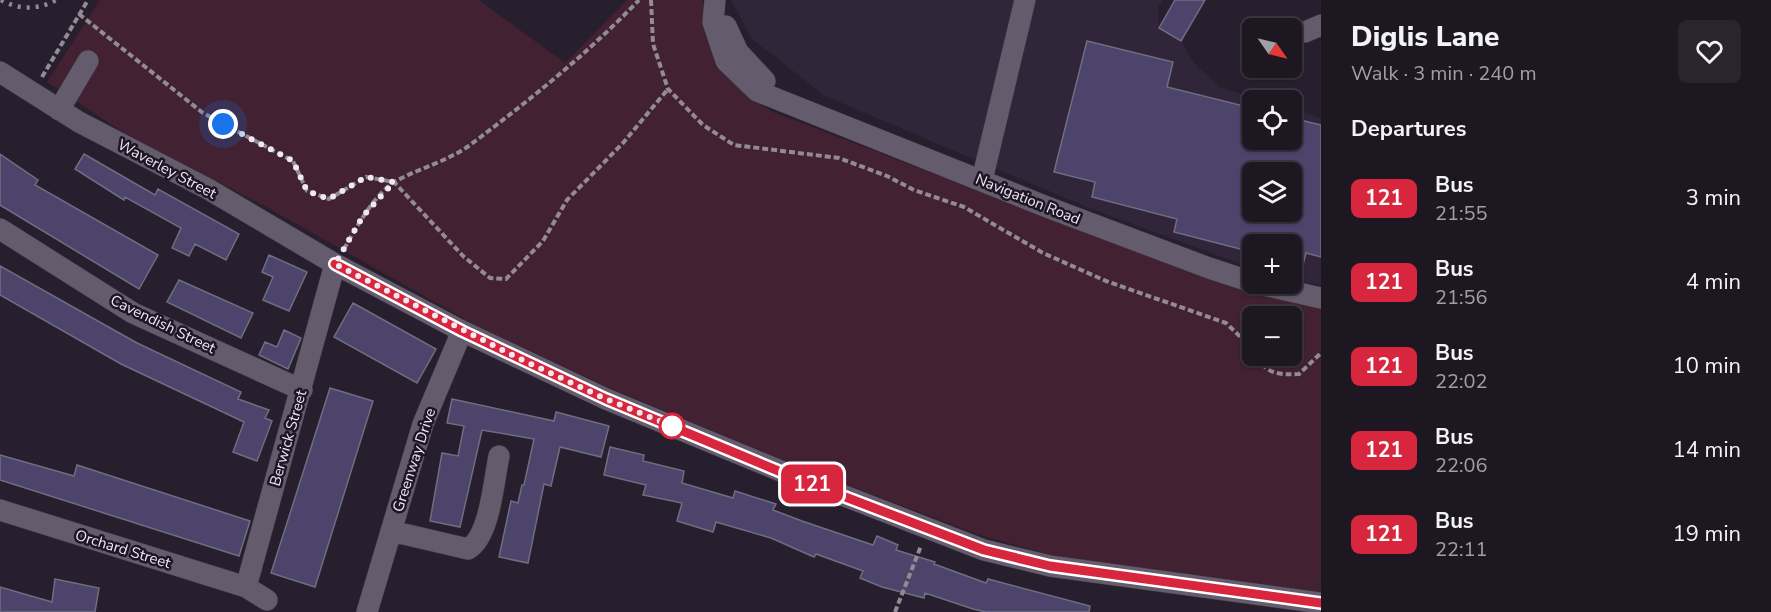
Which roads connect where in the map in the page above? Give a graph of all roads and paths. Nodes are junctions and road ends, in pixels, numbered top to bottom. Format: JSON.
{"nodes":[{"id":1,"x":88,"y":0,"type":"edge"},
{"id":2,"x":639,"y":0,"type":"edge"},
{"id":3,"x":651,"y":0,"type":"edge"},
{"id":4,"x":715,"y":0,"type":"edge"},
{"id":5,"x":720,"y":0,"type":"edge"},
{"id":6,"x":1025,"y":0,"type":"edge"},
{"id":7,"x":79,"y":14,"type":"junction"},
{"id":8,"x":88,"y":61,"type":"dead end"},
{"id":9,"x":0,"y":72,"type":"edge"},
{"id":10,"x":668,"y":88,"type":"junction"},
{"id":11,"x":32,"y":93,"type":"junction"},
{"id":12,"x":58,"y":110,"type":"junction"},
{"id":13,"x":805,"y":112,"type":"junction"},
{"id":14,"x":982,"y":180,"type":"junction"},
{"id":15,"x":394,"y":182,"type":"junction"},
{"id":16,"x":0,"y":229,"type":"edge"},
{"id":17,"x":335,"y":264,"type":"junction"},
{"id":18,"x":1242,"y":279,"type":"edge"},
{"id":19,"x":1302,"y":294,"type":"edge"},
{"id":20,"x":1321,"y":298,"type":"edge"},
{"id":21,"x":462,"y":331,"type":"junction"},
{"id":22,"x":1242,"y":338,"type":"edge"},
{"id":23,"x":1321,"y":353,"type":"edge"},
{"id":24,"x":1263,"y":366,"type":"edge"},
{"id":25,"x":302,"y":390,"type":"junction"},
{"id":26,"x":499,"y":456,"type":"dead end"},
{"id":27,"x":0,"y":510,"type":"edge"},
{"id":28,"x":928,"y":529,"type":"junction"},
{"id":29,"x":391,"y":531,"type":"junction"},
{"id":30,"x":246,"y":587,"type":"junction"},
{"id":31,"x":267,"y":600,"type":"dead end"},
{"id":32,"x":1321,"y":603,"type":"edge"},
{"id":33,"x":368,"y":605,"type":"edge"},
{"id":34,"x":895,"y":612,"type":"edge"}],
"edges":[{"from":1,"to":7,"type":"path"},
{"from":2,"to":15,"type":"path"},
{"from":3,"to":10,"type":"path"},
{"from":4,"to":13,"type":"street","name":"Navigation Road"},
{"from":5,"to":13,"type":"street","name":"Navigation Road"},
{"from":6,"to":14,"type":"street"},
{"from":7,"to":11,"type":"path"},
{"from":7,"to":15,"type":"path"},
{"from":8,"to":12,"type":"street"},
{"from":9,"to":11,"type":"street","name":"Waverley Street"},
{"from":10,"to":15,"type":"path"},
{"from":10,"to":22,"type":"path"},
{"from":11,"to":12,"type":"street","name":"Waverley Street"},
{"from":12,"to":17,"type":"street","name":"Waverley Street"},
{"from":13,"to":14,"type":"street","name":"Navigation Road"},
{"from":14,"to":18,"type":"street","name":"Navigation Road"},
{"from":15,"to":17,"type":"path"},
{"from":16,"to":25,"type":"street","name":"Cavendish Street"},
{"from":17,"to":21,"type":"street","name":"Waverley Street"},
{"from":17,"to":25,"type":"street","name":"Berwick Street"},
{"from":19,"to":20,"type":"street"},
{"from":21,"to":28,"type":"street","name":"Waverley Street"},
{"from":21,"to":29,"type":"street","name":"Greenway Drive"},
{"from":23,"to":24,"type":"path"},
{"from":25,"to":30,"type":"street","name":"Berwick Street"},
{"from":26,"to":29,"type":"street"},
{"from":27,"to":30,"type":"street","name":"Orchard Street"},
{"from":28,"to":32,"type":"street","name":"Waverley Street"},
{"from":28,"to":34,"type":"path"},
{"from":29,"to":33,"type":"street","name":"Greenway Drive"},
{"from":30,"to":31,"type":"street"}]}
